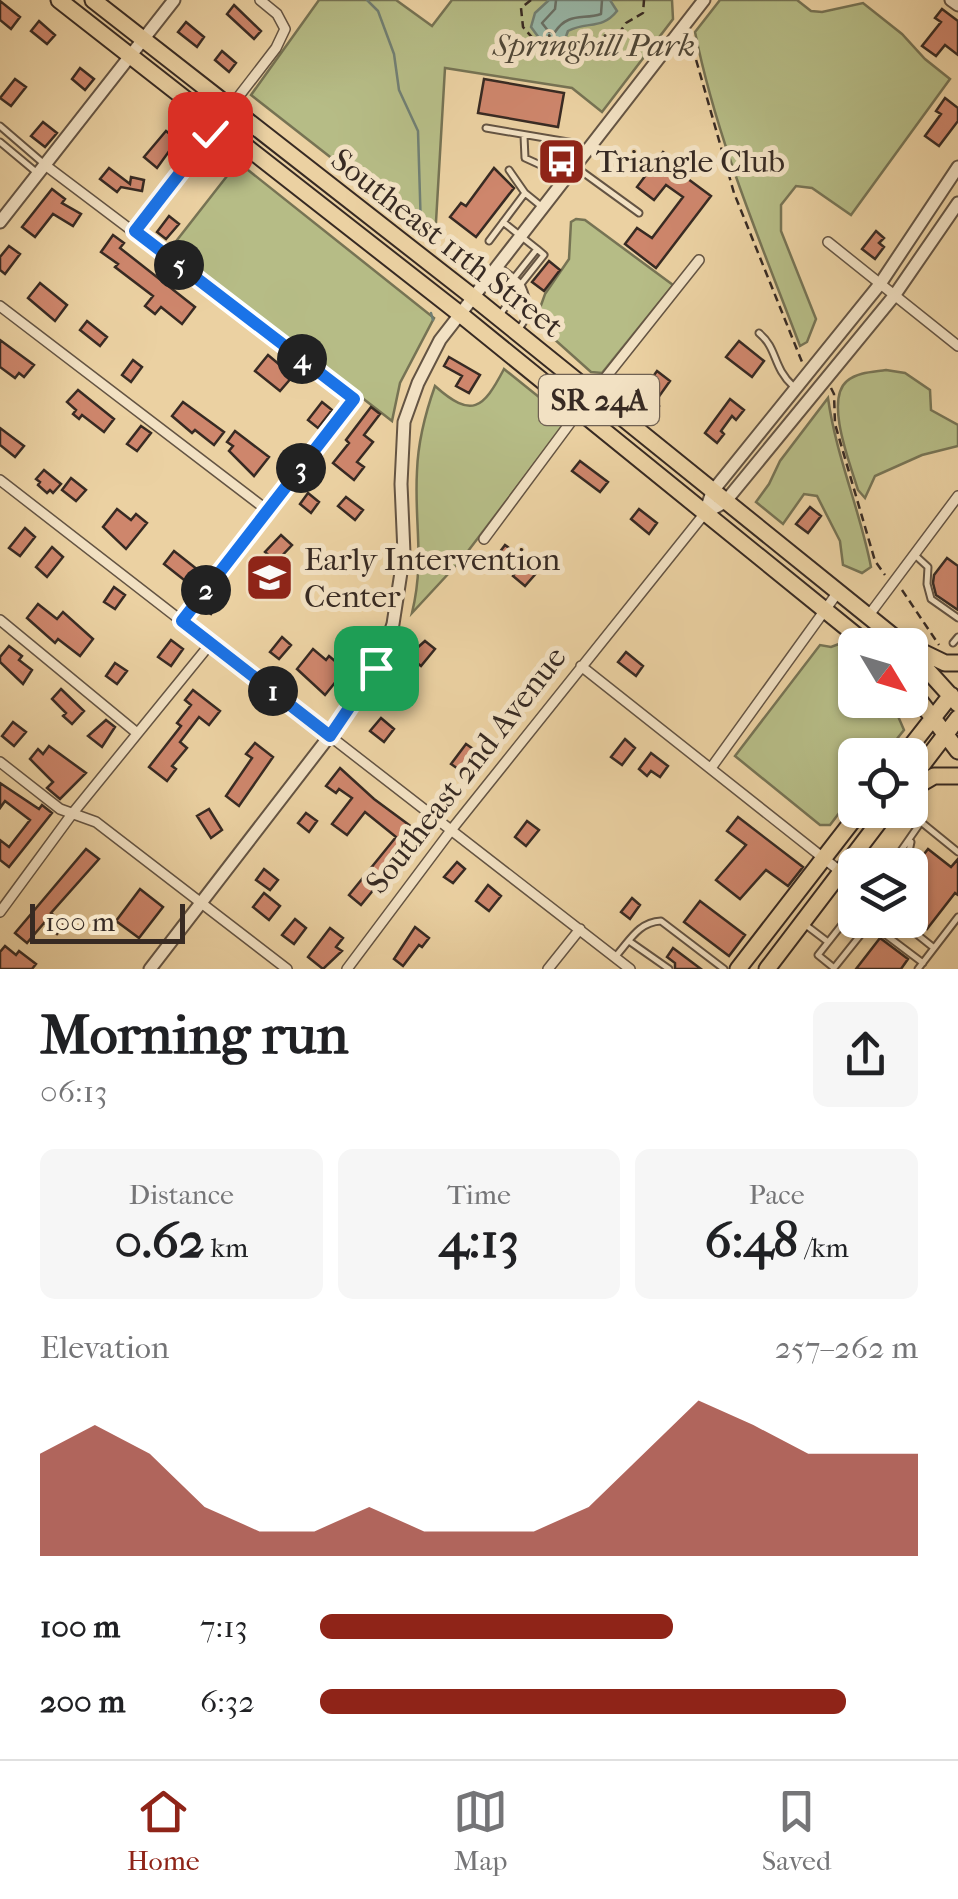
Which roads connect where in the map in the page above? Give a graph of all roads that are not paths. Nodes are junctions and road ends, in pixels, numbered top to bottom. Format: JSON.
{"nodes":[{"id":1,"x":59,"y":0,"type":"edge"},
{"id":2,"x":93,"y":0,"type":"edge"},
{"id":3,"x":174,"y":0,"type":"edge"},
{"id":4,"x":260,"y":0,"type":"edge"},
{"id":5,"x":704,"y":0,"type":"edge"},
{"id":6,"x":951,"y":0,"type":"edge"},
{"id":7,"x":958,"y":5,"type":"edge"},
{"id":8,"x":143,"y":39,"type":"junction"},
{"id":9,"x":130,"y":55,"type":"junction"},
{"id":10,"x":230,"y":107,"type":"junction"},
{"id":11,"x":217,"y":124,"type":"junction"},
{"id":12,"x":0,"y":126,"type":"edge"},
{"id":13,"x":486,"y":128,"type":"dead end"},
{"id":14,"x":524,"y":136,"type":"junction"},
{"id":15,"x":0,"y":142,"type":"edge"},
{"id":16,"x":586,"y":152,"type":"junction"},
{"id":17,"x":575,"y":166,"type":"junction"},
{"id":18,"x":958,"y":167,"type":"edge"},
{"id":19,"x":42,"y":169,"type":"junction"},
{"id":20,"x":509,"y":170,"type":"dead end"},
{"id":21,"x":562,"y":183,"type":"junction"},
{"id":22,"x":526,"y":194,"type":"junction"},
{"id":23,"x":958,"y":203,"type":"edge"},
{"id":24,"x":543,"y":208,"type":"junction"},
{"id":25,"x":639,"y":213,"type":"dead end"},
{"id":26,"x":0,"y":222,"type":"edge"},
{"id":27,"x":503,"y":222,"type":"junction"},
{"id":28,"x":135,"y":231,"type":"junction"},
{"id":29,"x":521,"y":236,"type":"junction"},
{"id":30,"x":488,"y":241,"type":"dead end"},
{"id":31,"x":828,"y":242,"type":"dead end"},
{"id":32,"x":536,"y":249,"type":"junction"},
{"id":33,"x":700,"y":260,"type":"dead end"},
{"id":34,"x":498,"y":266,"type":"junction"},
{"id":35,"x":514,"y":278,"type":"junction"},
{"id":36,"x":521,"y":284,"type":"junction"},
{"id":37,"x":880,"y":284,"type":"junction"},
{"id":38,"x":894,"y":296,"type":"junction"},
{"id":39,"x":473,"y":297,"type":"junction"},
{"id":40,"x":0,"y":306,"type":"edge"},
{"id":41,"x":460,"y":314,"type":"junction"},
{"id":42,"x":498,"y":318,"type":"junction"},
{"id":43,"x":516,"y":332,"type":"junction"},
{"id":44,"x":759,"y":333,"type":"dead end"},
{"id":45,"x":958,"y":346,"type":"edge"},
{"id":46,"x":795,"y":388,"type":"junction"},
{"id":47,"x":592,"y":394,"type":"junction"},
{"id":48,"x":579,"y":411,"type":"junction"},
{"id":49,"x":0,"y":480,"type":"edge"},
{"id":50,"x":958,"y":496,"type":"edge"},
{"id":51,"x":718,"y":497,"type":"junction"},
{"id":52,"x":268,"y":510,"type":"junction"},
{"id":53,"x":705,"y":513,"type":"junction"},
{"id":54,"x":484,"y":539,"type":"dead end"},
{"id":55,"x":914,"y":554,"type":"junction"},
{"id":56,"x":838,"y":591,"type":"junction"},
{"id":57,"x":826,"y":608,"type":"junction"},
{"id":58,"x":869,"y":615,"type":"junction"},
{"id":59,"x":958,"y":618,"type":"edge"},
{"id":60,"x":0,"y":620,"type":"edge"},
{"id":61,"x":182,"y":621,"type":"junction"},
{"id":62,"x":849,"y":628,"type":"edge"},
{"id":63,"x":885,"y":628,"type":"edge"},
{"id":64,"x":211,"y":643,"type":"junction"},
{"id":65,"x":928,"y":656,"type":"edge"},
{"id":66,"x":952,"y":658,"type":"edge"},
{"id":67,"x":581,"y":666,"type":"junction"},
{"id":68,"x":928,"y":669,"type":"edge"},
{"id":69,"x":955,"y":699,"type":"edge"},
{"id":70,"x":928,"y":709,"type":"edge"},
{"id":71,"x":934,"y":716,"type":"junction"},
{"id":72,"x":958,"y":718,"type":"edge"},
{"id":73,"x":137,"y":732,"type":"junction"},
{"id":74,"x":947,"y":732,"type":"junction"},
{"id":75,"x":330,"y":736,"type":"junction"},
{"id":76,"x":917,"y":738,"type":"edge"},
{"id":77,"x":958,"y":750,"type":"edge"},
{"id":78,"x":928,"y":757,"type":"edge"},
{"id":79,"x":0,"y":762,"type":"edge"},
{"id":80,"x":711,"y":768,"type":"junction"},
{"id":81,"x":958,"y":776,"type":"edge"},
{"id":82,"x":928,"y":780,"type":"edge"},
{"id":83,"x":72,"y":814,"type":"junction"},
{"id":84,"x":846,"y":828,"type":"edge"},
{"id":85,"x":874,"y":828,"type":"edge"},
{"id":86,"x":452,"y":830,"type":"junction"},
{"id":87,"x":911,"y":839,"type":"junction"},
{"id":88,"x":859,"y":848,"type":"edge"},
{"id":89,"x":904,"y":848,"type":"edge"},
{"id":90,"x":911,"y":848,"type":"edge"},
{"id":91,"x":958,"y":852,"type":"edge"},
{"id":92,"x":823,"y":857,"type":"junction"},
{"id":93,"x":838,"y":870,"type":"edge"},
{"id":94,"x":838,"y":876,"type":"edge"},
{"id":95,"x":0,"y":888,"type":"edge"},
{"id":96,"x":12,"y":897,"type":"junction"},
{"id":97,"x":201,"y":902,"type":"junction"},
{"id":98,"x":0,"y":912,"type":"edge"},
{"id":99,"x":958,"y":918,"type":"edge"},
{"id":100,"x":803,"y":922,"type":"junction"},
{"id":101,"x":580,"y":929,"type":"junction"},
{"id":102,"x":838,"y":930,"type":"edge"},
{"id":103,"x":856,"y":938,"type":"edge"},
{"id":104,"x":887,"y":938,"type":"edge"},
{"id":105,"x":922,"y":938,"type":"edge"},
{"id":106,"x":629,"y":941,"type":"junction"},
{"id":107,"x":828,"y":942,"type":"junction"},
{"id":108,"x":934,"y":948,"type":"junction"},
{"id":109,"x":616,"y":958,"type":"junction"},
{"id":110,"x":921,"y":966,"type":"edge"},
{"id":111,"x":150,"y":969,"type":"edge"},
{"id":112,"x":287,"y":969,"type":"edge"},
{"id":113,"x":347,"y":969,"type":"edge"},
{"id":114,"x":548,"y":969,"type":"edge"},
{"id":115,"x":630,"y":969,"type":"edge"},
{"id":116,"x":668,"y":969,"type":"edge"},
{"id":117,"x":724,"y":969,"type":"edge"},
{"id":118,"x":738,"y":969,"type":"edge"},
{"id":119,"x":768,"y":969,"type":"edge"}],
"edges":[{"from":1,"to":9,"type":"highway","name":"Southeast 11th Street","number":"SR 24A"},
{"from":2,"to":8,"type":"highway","name":"Southeast 11th Street","number":"SR 24A"},
{"from":3,"to":8,"type":"street"},
{"from":4,"to":10,"type":"street"},
{"from":5,"to":16,"type":"street"},
{"from":6,"to":7,"type":"street"},
{"from":8,"to":9,"type":"street"},
{"from":8,"to":10,"type":"highway","name":"Southeast 11th Street","number":"SR 24A"},
{"from":9,"to":11,"type":"highway","name":"Southeast 11th Street","number":"SR 24A"},
{"from":9,"to":19,"type":"street"},
{"from":10,"to":11,"type":"street"},
{"from":10,"to":39,"type":"highway","name":"Southeast 11th Street","number":"SR 24A"},
{"from":11,"to":28,"type":"street"},
{"from":11,"to":41,"type":"highway","name":"Southeast 11th Street","number":"SR 24A"},
{"from":12,"to":19,"type":"lane"},
{"from":13,"to":14,"type":"lane"},
{"from":14,"to":16,"type":"lane"},
{"from":14,"to":21,"type":"lane"},
{"from":15,"to":19,"type":"lane"},
{"from":16,"to":17,"type":"street"},
{"from":17,"to":21,"type":"street"},
{"from":17,"to":25,"type":"lane"},
{"from":18,"to":37,"type":"street","name":"Southeast 2nd Avenue"},
{"from":19,"to":26,"type":"street"},
{"from":19,"to":28,"type":"street"},
{"from":20,"to":22,"type":"lane"},
{"from":21,"to":24,"type":"street"},
{"from":22,"to":24,"type":"lane"},
{"from":22,"to":27,"type":"lane"},
{"from":23,"to":38,"type":"street","name":"Southeast 2nd Avenue"},
{"from":24,"to":29,"type":"street"},
{"from":27,"to":29,"type":"lane"},
{"from":27,"to":30,"type":"lane"},
{"from":28,"to":52,"type":"street"},
{"from":29,"to":32,"type":"lane"},
{"from":29,"to":34,"type":"street"},
{"from":31,"to":37,"type":"street"},
{"from":32,"to":35,"type":"lane"},
{"from":32,"to":36,"type":"lane"},
{"from":33,"to":47,"type":"street"},
{"from":34,"to":35,"type":"lane"},
{"from":34,"to":39,"type":"street"},
{"from":35,"to":36,"type":"lane"},
{"from":36,"to":42,"type":"lane"},
{"from":36,"to":43,"type":"lane"},
{"from":37,"to":38,"type":"street"},
{"from":37,"to":46,"type":"street","name":"Southeast 2nd Avenue"},
{"from":38,"to":45,"type":"street"},
{"from":38,"to":51,"type":"street","name":"Southeast 2nd Avenue"},
{"from":39,"to":41,"type":"street"},
{"from":39,"to":42,"type":"highway","name":"Southeast 11th Street","number":"SR 24A"},
{"from":40,"to":52,"type":"street"},
{"from":41,"to":48,"type":"highway","name":"Southeast 11th Street","number":"SR 24A"},
{"from":41,"to":75,"type":"street"},
{"from":42,"to":43,"type":"highway","name":"Southeast 11th Street","number":"SR 24A"},
{"from":43,"to":47,"type":"highway","name":"Southeast 11th Street","number":"SR 24A"},
{"from":44,"to":46,"type":"lane"},
{"from":46,"to":51,"type":"street","name":"Southeast 2nd Avenue"},
{"from":47,"to":48,"type":"street"},
{"from":47,"to":51,"type":"highway","name":"Southeast 11th Street","number":"SR 24A"},
{"from":48,"to":53,"type":"highway","name":"Southeast 11th Street","number":"SR 24A"},
{"from":48,"to":54,"type":"street"},
{"from":49,"to":61,"type":"street"},
{"from":50,"to":55,"type":"street"},
{"from":51,"to":53,"type":"street","name":"Southeast 2nd Avenue"},
{"from":51,"to":56,"type":"highway","name":"Southeast 11th Street","number":"SR 24A"},
{"from":52,"to":61,"type":"street"},
{"from":53,"to":57,"type":"highway","name":"Southeast 11th Street","number":"SR 24A"},
{"from":53,"to":67,"type":"street","name":"Southeast 2nd Avenue"},
{"from":55,"to":58,"type":"street"},
{"from":55,"to":59,"type":"lane"},
{"from":56,"to":57,"type":"street"},
{"from":56,"to":58,"type":"highway","name":"Southeast 11th Street","number":"SR 24A"},
{"from":57,"to":62,"type":"highway","name":"Southeast 11th Street","number":"SR 24A"},
{"from":57,"to":80,"type":"street"},
{"from":58,"to":63,"type":"highway","name":"Southeast 11th Street","number":"SR 24A"},
{"from":60,"to":73,"type":"street"},
{"from":61,"to":64,"type":"street"},
{"from":64,"to":73,"type":"street"},
{"from":64,"to":75,"type":"street"},
{"from":65,"to":66,"type":"highway"},
{"from":67,"to":80,"type":"street"},
{"from":67,"to":86,"type":"street","name":"Southeast 2nd Avenue"},
{"from":68,"to":69,"type":"highway","name":"Southeast 11th Street","number":"SR 24A"},
{"from":69,"to":71,"type":"highway"},
{"from":70,"to":71,"type":"highway"},
{"from":71,"to":74,"type":"highway"},
{"from":71,"to":76,"type":"highway"},
{"from":72,"to":74,"type":"highway"},
{"from":73,"to":83,"type":"street"},
{"from":74,"to":77,"type":"highway"},
{"from":74,"to":78,"type":"highway"},
{"from":75,"to":86,"type":"street"},
{"from":75,"to":97,"type":"street"},
{"from":79,"to":83,"type":"street"},
{"from":80,"to":92,"type":"street"},
{"from":81,"to":82,"type":"highway"},
{"from":83,"to":96,"type":"street"},
{"from":83,"to":97,"type":"street"},
{"from":84,"to":92,"type":"highway"},
{"from":85,"to":88,"type":"highway"},
{"from":86,"to":101,"type":"street"},
{"from":86,"to":113,"type":"street","name":"Southeast 2nd Avenue"},
{"from":87,"to":89,"type":"lane"},
{"from":87,"to":90,"type":"lane"},
{"from":87,"to":91,"type":"lane"},
{"from":92,"to":93,"type":"street"},
{"from":92,"to":118,"type":"highway"},
{"from":94,"to":100,"type":"highway"},
{"from":95,"to":96,"type":"street"},
{"from":96,"to":98,"type":"street"},
{"from":97,"to":111,"type":"street"},
{"from":97,"to":112,"type":"street"},
{"from":99,"to":108,"type":"lane"},
{"from":100,"to":107,"type":"lane"},
{"from":100,"to":119,"type":"highway"},
{"from":101,"to":109,"type":"street"},
{"from":101,"to":114,"type":"street"},
{"from":102,"to":107,"type":"lane"},
{"from":103,"to":107,"type":"lane"},
{"from":104,"to":110,"type":"lane"},
{"from":105,"to":108,"type":"lane"},
{"from":106,"to":109,"type":"lane"},
{"from":106,"to":116,"type":"lane"},
{"from":106,"to":117,"type":"lane"},
{"from":108,"to":110,"type":"lane"},
{"from":109,"to":115,"type":"street"}]}
